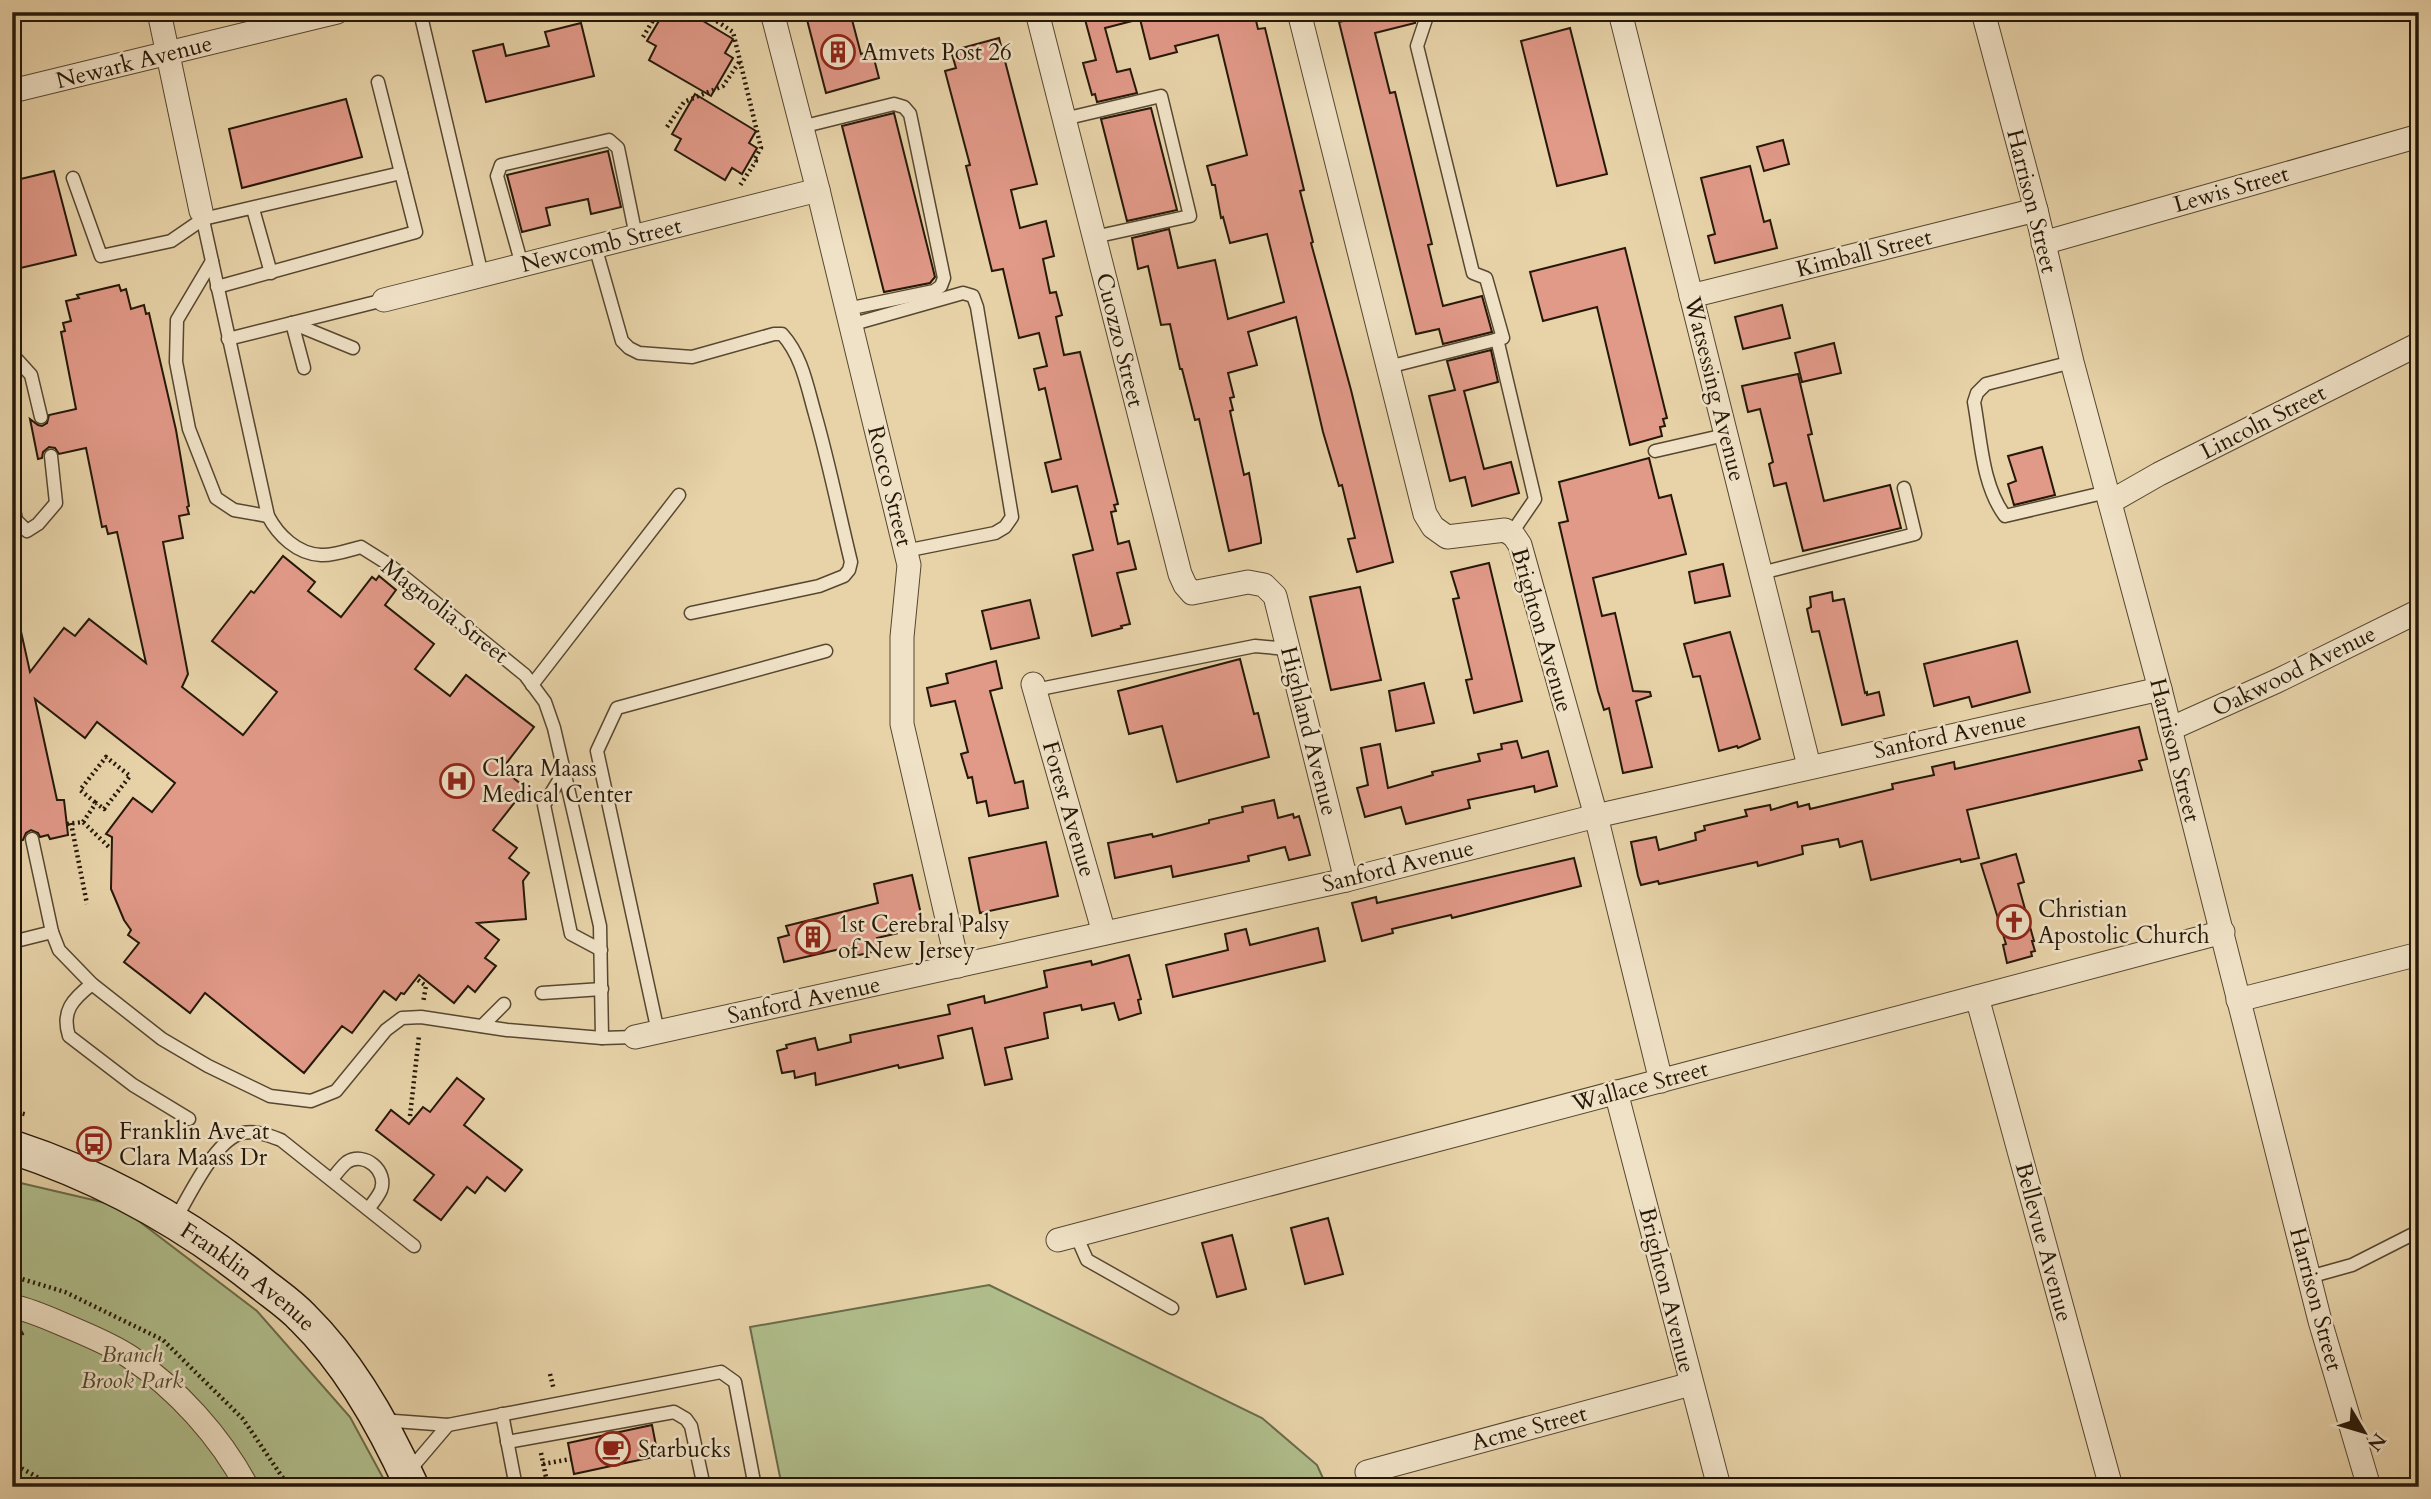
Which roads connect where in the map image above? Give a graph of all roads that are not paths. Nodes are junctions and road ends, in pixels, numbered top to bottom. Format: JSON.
{"nodes":[{"id":1,"x":159,"y":12,"type":"edge"},
{"id":2,"x":337,"y":12,"type":"edge"},
{"id":3,"x":420,"y":12,"type":"edge"},
{"id":4,"x":772,"y":12,"type":"edge"},
{"id":5,"x":1037,"y":12,"type":"edge"},
{"id":6,"x":1299,"y":12,"type":"edge"},
{"id":7,"x":1424,"y":12,"type":"edge"},
{"id":8,"x":1620,"y":12,"type":"edge"},
{"id":9,"x":1983,"y":12,"type":"edge"},
{"id":10,"x":168,"y":53,"type":"junction"},
{"id":11,"x":378,"y":82,"type":"dead end"},
{"id":12,"x":12,"y":91,"type":"edge"},
{"id":13,"x":1064,"y":119,"type":"junction"},
{"id":14,"x":801,"y":127,"type":"junction"},
{"id":15,"x":2419,"y":136,"type":"edge"},
{"id":16,"x":401,"y":173,"type":"junction"},
{"id":17,"x":73,"y":178,"type":"dead end"},
{"id":18,"x":818,"y":190,"type":"junction"},
{"id":19,"x":253,"y":209,"type":"junction"},
{"id":20,"x":2036,"y":211,"type":"junction"},
{"id":21,"x":202,"y":215,"type":"junction"},
{"id":22,"x":636,"y":236,"type":"junction"},
{"id":23,"x":1094,"y":237,"type":"junction"},
{"id":24,"x":2043,"y":243,"type":"junction"},
{"id":25,"x":596,"y":246,"type":"junction"},
{"id":26,"x":212,"y":261,"type":"junction"},
{"id":27,"x":522,"y":265,"type":"junction"},
{"id":28,"x":271,"y":273,"type":"junction"},
{"id":29,"x":482,"y":275,"type":"junction"},
{"id":30,"x":217,"y":287,"type":"junction"},
{"id":31,"x":1691,"y":296,"type":"junction"},
{"id":32,"x":384,"y":300,"type":"joint"},
{"id":33,"x":849,"y":317,"type":"junction"},
{"id":34,"x":292,"y":323,"type":"junction"},
{"id":35,"x":1497,"y":338,"type":"junction"},
{"id":36,"x":228,"y":339,"type":"junction"},
{"id":37,"x":2419,"y":344,"type":"edge"},
{"id":38,"x":353,"y":348,"type":"dead end"},
{"id":39,"x":12,"y":354,"type":"edge"},
{"id":40,"x":2072,"y":362,"type":"junction"},
{"id":41,"x":1388,"y":367,"type":"junction"},
{"id":42,"x":304,"y":368,"type":"dead end"},
{"id":43,"x":41,"y":416,"type":"dead end"},
{"id":44,"x":1725,"y":435,"type":"junction"},
{"id":45,"x":1655,"y":451,"type":"dead end"},
{"id":46,"x":51,"y":456,"type":"dead end"},
{"id":47,"x":1904,"y":488,"type":"dead end"},
{"id":48,"x":679,"y":495,"type":"dead end"},
{"id":49,"x":2108,"y":497,"type":"junction"},
{"id":50,"x":12,"y":499,"type":"edge"},
{"id":51,"x":268,"y":516,"type":"junction"},
{"id":52,"x":1511,"y":534,"type":"junction"},
{"id":53,"x":905,"y":551,"type":"junction"},
{"id":54,"x":1761,"y":573,"type":"junction"},
{"id":55,"x":1265,"y":585,"type":"joint"},
{"id":56,"x":2419,"y":611,"type":"edge"},
{"id":57,"x":691,"y":613,"type":"dead end"},
{"id":58,"x":1289,"y":649,"type":"junction"},
{"id":59,"x":826,"y":651,"type":"dead end"},
{"id":60,"x":532,"y":685,"type":"junction"},
{"id":61,"x":1034,"y":687,"type":"joint"},
{"id":62,"x":2160,"y":689,"type":"junction"},
{"id":63,"x":2170,"y":729,"type":"junction"},
{"id":64,"x":1810,"y":766,"type":"junction"},
{"id":65,"x":564,"y":772,"type":"junction"},
{"id":66,"x":1595,"y":816,"type":"junction"},
{"id":67,"x":32,"y":839,"type":"dead end"},
{"id":68,"x":1346,"y":880,"type":"junction"},
{"id":69,"x":52,"y":932,"type":"junction"},
{"id":70,"x":2222,"y":932,"type":"junction"},
{"id":71,"x":1104,"y":933,"type":"junction"},
{"id":72,"x":12,"y":942,"type":"edge"},
{"id":73,"x":601,"y":950,"type":"junction"},
{"id":74,"x":2419,"y":954,"type":"edge"},
{"id":75,"x":958,"y":966,"type":"junction"},
{"id":76,"x":92,"y":984,"type":"junction"},
{"id":77,"x":602,"y":989,"type":"junction"},
{"id":78,"x":542,"y":993,"type":"dead end"},
{"id":79,"x":1977,"y":997,"type":"junction"},
{"id":80,"x":2238,"y":1000,"type":"junction"},
{"id":81,"x":504,"y":1004,"type":"dead end"},
{"id":82,"x":482,"y":1026,"type":"junction"},
{"id":83,"x":658,"y":1032,"type":"junction"},
{"id":84,"x":635,"y":1037,"type":"joint"},
{"id":85,"x":603,"y":1038,"type":"junction"},
{"id":86,"x":1661,"y":1081,"type":"junction"},
{"id":87,"x":1616,"y":1093,"type":"junction"},
{"id":88,"x":189,"y":1119,"type":"dead end"},
{"id":89,"x":12,"y":1147,"type":"edge"},
{"id":90,"x":332,"y":1179,"type":"junction"},
{"id":91,"x":368,"y":1209,"type":"junction"},
{"id":92,"x":174,"y":1222,"type":"junction"},
{"id":93,"x":2419,"y":1231,"type":"edge"},
{"id":94,"x":1067,"y":1238,"type":"joint"},
{"id":95,"x":414,"y":1246,"type":"dead end"},
{"id":96,"x":2309,"y":1277,"type":"junction"},
{"id":97,"x":12,"y":1306,"type":"edge"},
{"id":98,"x":1172,"y":1308,"type":"dead end"},
{"id":99,"x":1691,"y":1384,"type":"junction"},
{"id":100,"x":502,"y":1414,"type":"junction"},
{"id":101,"x":376,"y":1419,"type":"junction"},
{"id":102,"x":448,"y":1424,"type":"junction"},
{"id":103,"x":507,"y":1442,"type":"junction"},
{"id":104,"x":1371,"y":1479,"type":"edge"},
{"id":105,"x":409,"y":1481,"type":"edge"},
{"id":106,"x":247,"y":1487,"type":"edge"},
{"id":107,"x":516,"y":1487,"type":"edge"},
{"id":108,"x":704,"y":1487,"type":"edge"},
{"id":109,"x":755,"y":1487,"type":"edge"},
{"id":110,"x":1719,"y":1487,"type":"edge"},
{"id":111,"x":2111,"y":1487,"type":"edge"},
{"id":112,"x":2369,"y":1487,"type":"edge"}],
"edges":[{"from":1,"to":10,"type":"street","name":"Magnolia Street"},
{"from":2,"to":10,"type":"street","name":"Newark Avenue"},
{"from":3,"to":29,"type":"lane"},
{"from":4,"to":14,"type":"street","name":"Rocco Street"},
{"from":5,"to":13,"type":"street","name":"Cuozzo Street"},
{"from":6,"to":41,"type":"street","name":"Brighton Avenue"},
{"from":7,"to":35,"type":"lane"},
{"from":8,"to":31,"type":"street","name":"Watsessing Avenue"},
{"from":9,"to":20,"type":"street","name":"Harrison Street"},
{"from":10,"to":12,"type":"street","name":"Newark Avenue"},
{"from":10,"to":21,"type":"street","name":"Magnolia Street"},
{"from":11,"to":16,"type":"lane"},
{"from":13,"to":23,"type":"street","name":"Cuozzo Street"},
{"from":13,"to":23,"type":"lane"},
{"from":14,"to":18,"type":"street","name":"Rocco Street"},
{"from":14,"to":33,"type":"lane"},
{"from":15,"to":24,"type":"street","name":"Lewis Street"},
{"from":16,"to":19,"type":"lane"},
{"from":16,"to":28,"type":"lane"},
{"from":17,"to":21,"type":"lane"},
{"from":18,"to":22,"type":"street","name":"Newcomb Street"},
{"from":18,"to":33,"type":"street","name":"Rocco Street"},
{"from":19,"to":21,"type":"lane"},
{"from":19,"to":28,"type":"lane"},
{"from":20,"to":24,"type":"street","name":"Harrison Street"},
{"from":20,"to":31,"type":"street","name":"Kimball Street"},
{"from":21,"to":26,"type":"lane","name":"Magnolia Street"},
{"from":22,"to":25,"type":"street","name":"Newcomb Street"},
{"from":22,"to":27,"type":"lane"},
{"from":23,"to":55,"type":"street","name":"Cuozzo Street"},
{"from":24,"to":40,"type":"street","name":"Harrison Street"},
{"from":25,"to":27,"type":"street","name":"Newcomb Street"},
{"from":25,"to":57,"type":"lane"},
{"from":26,"to":30,"type":"lane","name":"Magnolia Street"},
{"from":26,"to":51,"type":"lane"},
{"from":27,"to":29,"type":"street","name":"Newcomb Street"},
{"from":28,"to":30,"type":"lane"},
{"from":29,"to":32,"type":"street","name":"Newcomb Street"},
{"from":30,"to":36,"type":"lane","name":"Magnolia Street"},
{"from":31,"to":44,"type":"street","name":"Watsessing Avenue"},
{"from":32,"to":34,"type":"lane"},
{"from":33,"to":53,"type":"street","name":"Rocco Street"},
{"from":33,"to":53,"type":"lane"},
{"from":34,"to":36,"type":"lane"},
{"from":34,"to":38,"type":"lane"},
{"from":34,"to":42,"type":"lane"},
{"from":35,"to":41,"type":"lane"},
{"from":35,"to":52,"type":"lane"},
{"from":36,"to":51,"type":"lane","name":"Magnolia Street"},
{"from":37,"to":49,"type":"street","name":"Lincoln Street"},
{"from":39,"to":43,"type":"lane"},
{"from":40,"to":49,"type":"street","name":"Harrison Street"},
{"from":40,"to":49,"type":"lane"},
{"from":41,"to":52,"type":"street","name":"Brighton Avenue"},
{"from":44,"to":45,"type":"lane"},
{"from":44,"to":54,"type":"street","name":"Watsessing Avenue"},
{"from":46,"to":50,"type":"lane"},
{"from":47,"to":54,"type":"lane"},
{"from":48,"to":60,"type":"lane"},
{"from":49,"to":62,"type":"street","name":"Harrison Street"},
{"from":51,"to":60,"type":"lane","name":"Magnolia Street"},
{"from":52,"to":66,"type":"street","name":"Brighton Avenue"},
{"from":53,"to":75,"type":"street","name":"Rocco Street"},
{"from":54,"to":64,"type":"street","name":"Watsessing Avenue"},
{"from":55,"to":58,"type":"street","name":"Highland Avenue"},
{"from":56,"to":63,"type":"street","name":"Oakwood Avenue"},
{"from":58,"to":61,"type":"lane"},
{"from":58,"to":68,"type":"street","name":"Highland Avenue"},
{"from":59,"to":83,"type":"lane"},
{"from":60,"to":65,"type":"lane","name":"Magnolia Street"},
{"from":61,"to":71,"type":"street","name":"Forest Avenue"},
{"from":62,"to":63,"type":"street","name":"Harrison Street"},
{"from":62,"to":64,"type":"street","name":"Sanford Avenue"},
{"from":63,"to":70,"type":"street","name":"Harrison Street"},
{"from":64,"to":66,"type":"street","name":"Sanford Avenue"},
{"from":65,"to":73,"type":"lane","name":"Magnolia Street"},
{"from":65,"to":73,"type":"lane"},
{"from":66,"to":68,"type":"street","name":"Sanford Avenue"},
{"from":66,"to":86,"type":"street","name":"Brighton Avenue"},
{"from":67,"to":69,"type":"lane"},
{"from":68,"to":71,"type":"street","name":"Sanford Avenue"},
{"from":69,"to":72,"type":"lane"},
{"from":69,"to":76,"type":"lane"},
{"from":70,"to":79,"type":"street","name":"Wallace Street"},
{"from":70,"to":80,"type":"street","name":"Harrison Street"},
{"from":71,"to":75,"type":"street","name":"Sanford Avenue"},
{"from":73,"to":77,"type":"lane","name":"Magnolia Street"},
{"from":74,"to":80,"type":"street"},
{"from":75,"to":83,"type":"street","name":"Sanford Avenue"},
{"from":76,"to":82,"type":"lane"},
{"from":76,"to":88,"type":"lane"},
{"from":77,"to":78,"type":"lane"},
{"from":77,"to":85,"type":"lane","name":"Magnolia Street"},
{"from":79,"to":86,"type":"street","name":"Wallace Street"},
{"from":79,"to":111,"type":"street","name":"Bellevue Avenue"},
{"from":80,"to":96,"type":"street","name":"Harrison Street"},
{"from":81,"to":82,"type":"lane"},
{"from":82,"to":85,"type":"lane"},
{"from":83,"to":84,"type":"street","name":"Sanford Avenue"},
{"from":84,"to":85,"type":"lane"},
{"from":86,"to":87,"type":"street","name":"Wallace Street"},
{"from":87,"to":94,"type":"street","name":"Wallace Street"},
{"from":87,"to":99,"type":"street","name":"Brighton Avenue"},
{"from":89,"to":92,"type":"main road","name":"Franklin Avenue"},
{"from":90,"to":91,"type":"lane"},
{"from":90,"to":91,"type":"lane"},
{"from":90,"to":92,"type":"lane"},
{"from":91,"to":95,"type":"lane"},
{"from":92,"to":101,"type":"main road","name":"Franklin Avenue"},
{"from":93,"to":96,"type":"lane"},
{"from":94,"to":98,"type":"lane"},
{"from":96,"to":112,"type":"street","name":"Harrison Street"},
{"from":97,"to":106,"type":"street"},
{"from":99,"to":104,"type":"street","name":"Acme Street"},
{"from":99,"to":110,"type":"street","name":"Brighton Avenue"},
{"from":100,"to":102,"type":"lane"},
{"from":100,"to":103,"type":"lane"},
{"from":100,"to":109,"type":"lane"},
{"from":101,"to":102,"type":"lane"},
{"from":101,"to":105,"type":"main road","name":"Franklin Avenue"},
{"from":102,"to":105,"type":"lane"},
{"from":103,"to":107,"type":"lane"},
{"from":103,"to":108,"type":"lane"}]}
